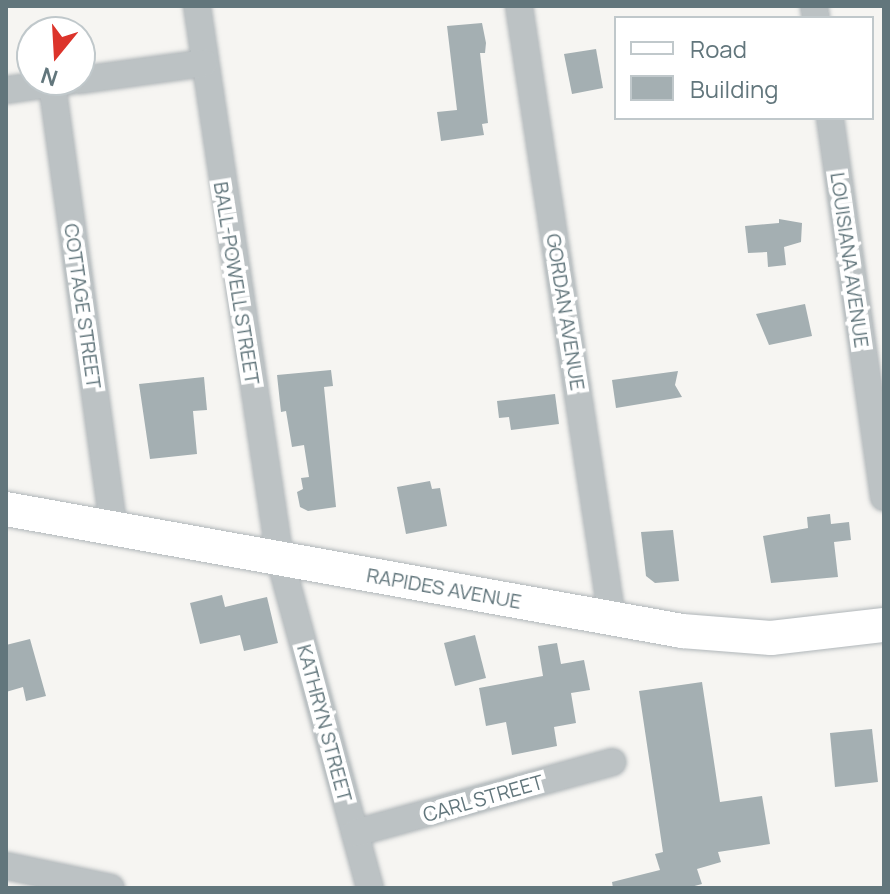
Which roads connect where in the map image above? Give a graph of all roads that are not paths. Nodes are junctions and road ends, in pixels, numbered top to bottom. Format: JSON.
{"nodes":[{"id":1,"x":197,"y":6,"type":"edge"},
{"id":2,"x":519,"y":6,"type":"edge"},
{"id":3,"x":204,"y":63,"type":"junction"},
{"id":4,"x":96,"y":78,"type":"edge"},
{"id":5,"x":54,"y":96,"type":"edge"},
{"id":6,"x":830,"y":120,"type":"edge"},
{"id":7,"x":884,"y":497,"type":"edge"},
{"id":8,"x":6,"y":509,"type":"edge"},
{"id":9,"x":114,"y":529,"type":"junction"},
{"id":10,"x":280,"y":559,"type":"junction"},
{"id":11,"x":612,"y":618,"type":"junction"},
{"id":12,"x":884,"y":625,"type":"edge"},
{"id":13,"x":612,"y":762,"type":"dead end"},
{"id":14,"x":355,"y":833,"type":"junction"},
{"id":15,"x":6,"y":866,"type":"edge"},
{"id":16,"x":111,"y":888,"type":"edge"},
{"id":17,"x":370,"y":888,"type":"edge"}],
"edges":[{"from":1,"to":3,"type":"street","name":"BALL-POWELL STREET"},
{"from":2,"to":11,"type":"street","name":"GORDAN AVENUE"},
{"from":3,"to":4,"type":"street"},
{"from":3,"to":10,"type":"street","name":"BALL-POWELL STREET"},
{"from":5,"to":9,"type":"street","name":"COTTAGE STREET"},
{"from":6,"to":7,"type":"street","name":"LOUISIANA AVENUE"},
{"from":8,"to":9,"type":"main road","name":"RAPIDES AVENUE"},
{"from":9,"to":10,"type":"main road","name":"RAPIDES AVENUE"},
{"from":10,"to":11,"type":"main road","name":"RAPIDES AVENUE"},
{"from":10,"to":14,"type":"street","name":"KATHRYN STREET"},
{"from":11,"to":12,"type":"main road","name":"RAPIDES AVENUE"},
{"from":13,"to":14,"type":"street","name":"CARL STREET"},
{"from":14,"to":17,"type":"street","name":"KATHRYN STREET"},
{"from":15,"to":16,"type":"street"}]}
